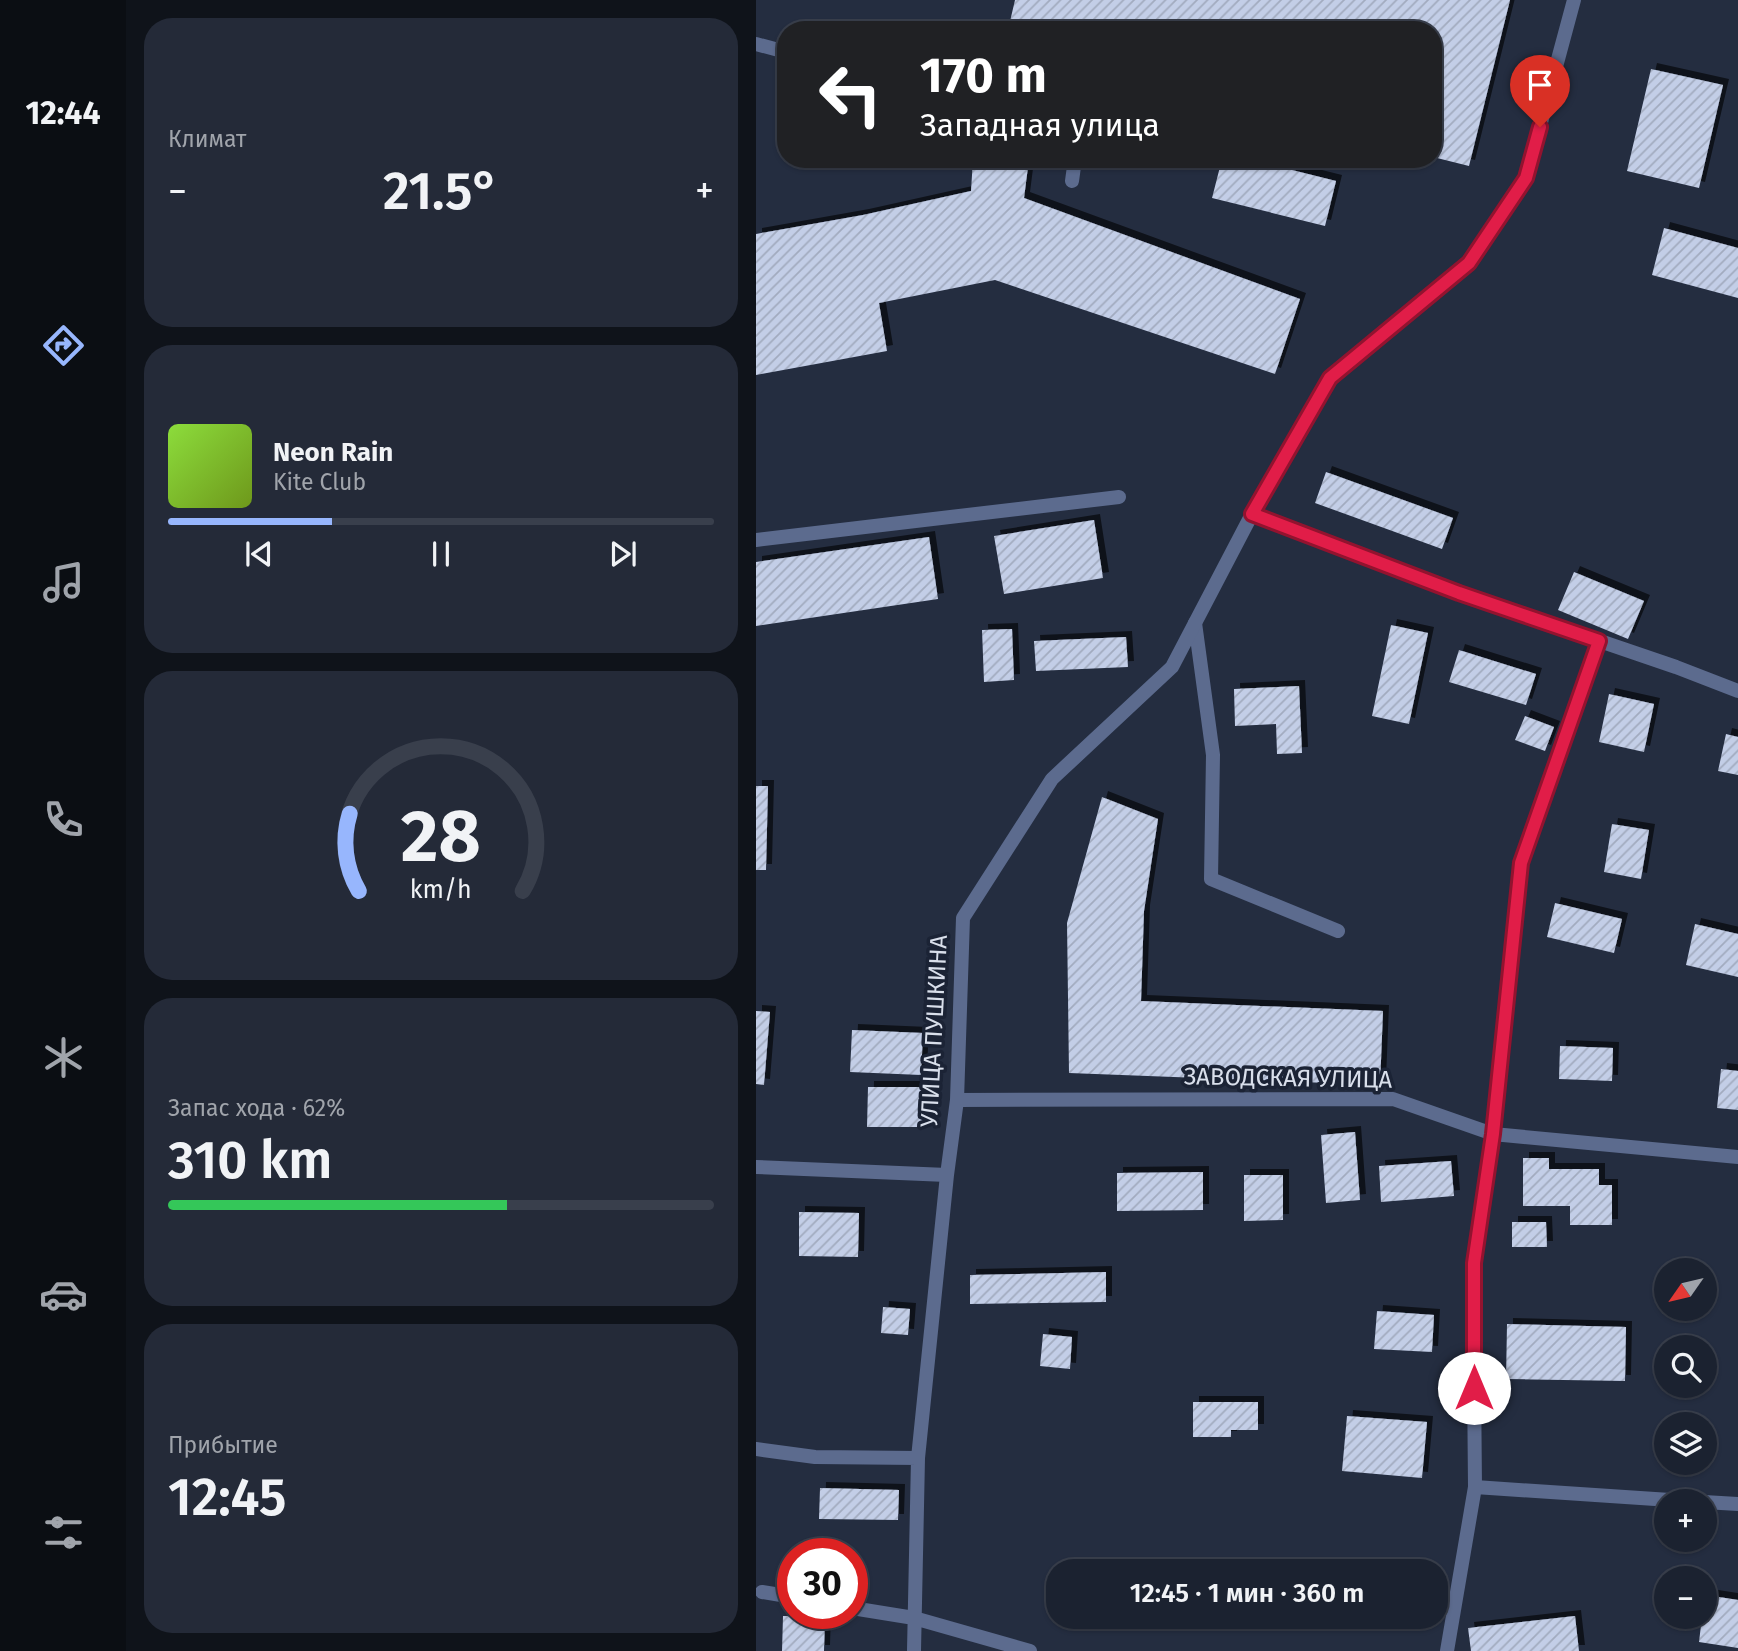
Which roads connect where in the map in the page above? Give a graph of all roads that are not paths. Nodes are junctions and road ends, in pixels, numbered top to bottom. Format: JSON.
{"nodes":[{"id":1,"x":1574,"y":0,"type":"edge"},
{"id":2,"x":756,"y":44,"type":"edge"},
{"id":3,"x":777,"y":50,"type":"edge"},
{"id":4,"x":1074,"y":168,"type":"edge"},
{"id":5,"x":1072,"y":181,"type":"dead end"},
{"id":6,"x":1119,"y":496,"type":"dead end"},
{"id":7,"x":1252,"y":514,"type":"junction"},
{"id":8,"x":756,"y":540,"type":"edge"},
{"id":9,"x":1195,"y":624,"type":"junction"},
{"id":10,"x":1599,"y":641,"type":"junction"},
{"id":11,"x":1738,"y":691,"type":"edge"},
{"id":12,"x":1338,"y":931,"type":"dead end"},
{"id":13,"x":957,"y":1100,"type":"junction"},
{"id":14,"x":1493,"y":1134,"type":"junction"},
{"id":15,"x":1738,"y":1157,"type":"edge"},
{"id":16,"x":756,"y":1167,"type":"edge"},
{"id":17,"x":947,"y":1175,"type":"junction"},
{"id":18,"x":756,"y":1449,"type":"edge"},
{"id":19,"x":918,"y":1458,"type":"junction"},
{"id":20,"x":1475,"y":1488,"type":"junction"},
{"id":21,"x":1654,"y":1499,"type":"edge"},
{"id":22,"x":1717,"y":1503,"type":"edge"},
{"id":23,"x":1738,"y":1504,"type":"edge"},
{"id":24,"x":762,"y":1592,"type":"dead end"},
{"id":25,"x":777,"y":1594,"type":"edge"},
{"id":26,"x":868,"y":1611,"type":"edge"},
{"id":27,"x":914,"y":1618,"type":"junction"},
{"id":28,"x":914,"y":1651,"type":"edge"},
{"id":29,"x":1030,"y":1651,"type":"edge"},
{"id":30,"x":1447,"y":1651,"type":"edge"}],
"edges":[{"from":1,"to":7,"type":"street","name":"УЛИЦА ПУШКИНА"},
{"from":2,"to":3,"type":"street"},
{"from":4,"to":5,"type":"street"},
{"from":6,"to":8,"type":"street"},
{"from":7,"to":9,"type":"street","name":"УЛИЦА ПУШКИНА"},
{"from":7,"to":10,"type":"street"},
{"from":9,"to":12,"type":"street"},
{"from":9,"to":13,"type":"street","name":"УЛИЦА ПУШКИНА"},
{"from":10,"to":11,"type":"street"},
{"from":10,"to":14,"type":"street"},
{"from":13,"to":14,"type":"street","name":"ЗАВОДСКАЯ УЛИЦА"},
{"from":13,"to":17,"type":"street","name":"УЛИЦА ПУШКИНА"},
{"from":14,"to":15,"type":"street","name":"ЗАВОДСКАЯ УЛИЦА"},
{"from":14,"to":20,"type":"street"},
{"from":16,"to":17,"type":"street"},
{"from":17,"to":19,"type":"street","name":"УЛИЦА ПУШКИНА"},
{"from":18,"to":19,"type":"street"},
{"from":19,"to":27,"type":"street","name":"УЛИЦА ПУШКИНА"},
{"from":20,"to":21,"type":"street"},
{"from":20,"to":30,"type":"street"},
{"from":22,"to":23,"type":"street"},
{"from":24,"to":25,"type":"street"},
{"from":26,"to":27,"type":"street"},
{"from":27,"to":28,"type":"street","name":"УЛИЦА ПУШКИНА"},
{"from":27,"to":29,"type":"street"}]}
